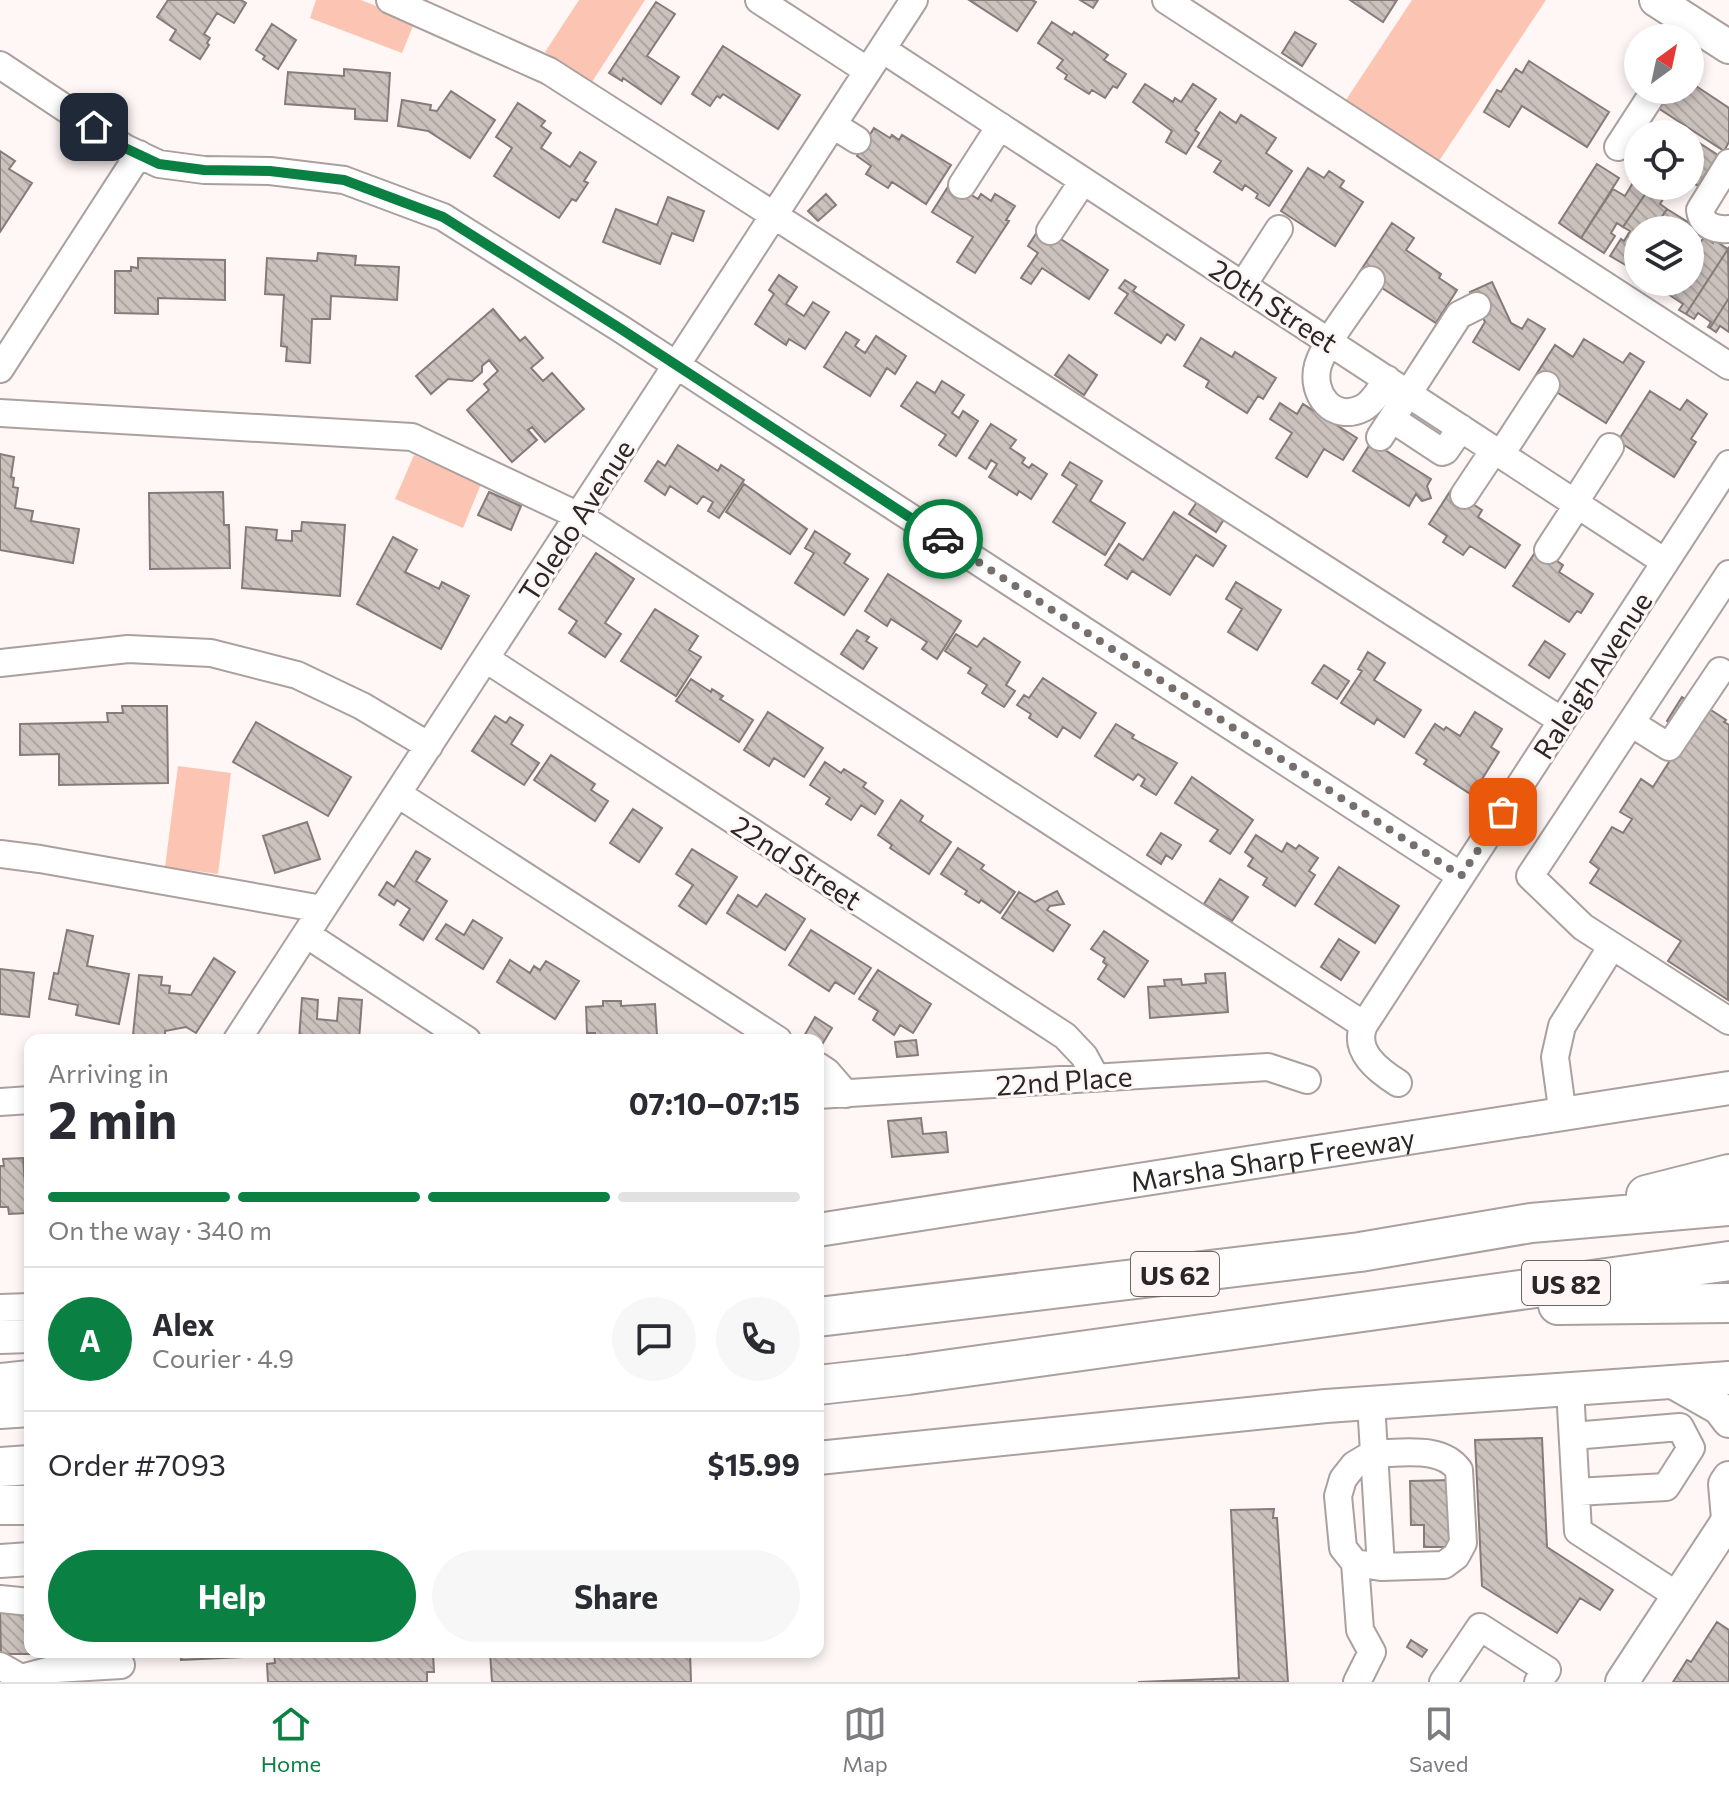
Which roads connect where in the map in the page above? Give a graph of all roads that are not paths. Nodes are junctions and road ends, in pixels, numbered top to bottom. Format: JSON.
{"nodes":[{"id":1,"x":390,"y":0,"type":"edge"},
{"id":2,"x":759,"y":0,"type":"edge"},
{"id":3,"x":914,"y":0,"type":"edge"},
{"id":4,"x":1166,"y":0,"type":"edge"},
{"id":5,"x":1656,"y":0,"type":"edge"},
{"id":6,"x":1683,"y":24,"type":"edge"},
{"id":7,"x":1704,"y":37,"type":"edge"},
{"id":8,"x":1729,"y":47,"type":"edge"},
{"id":9,"x":875,"y":60,"type":"junction"},
{"id":10,"x":0,"y":65,"type":"edge"},
{"id":11,"x":1646,"y":104,"type":"edge"},
{"id":12,"x":833,"y":125,"type":"junction"},
{"id":13,"x":1000,"y":126,"type":"junction"},
{"id":14,"x":857,"y":140,"type":"dead end"},
{"id":15,"x":1618,"y":147,"type":"dead end"},
{"id":16,"x":139,"y":154,"type":"junction"},
{"id":17,"x":1729,"y":163,"type":"edge"},
{"id":18,"x":1083,"y":181,"type":"junction"},
{"id":19,"x":962,"y":185,"type":"dead end"},
{"id":20,"x":1706,"y":197,"type":"junction"},
{"id":21,"x":1729,"y":212,"type":"edge"},
{"id":22,"x":774,"y":216,"type":"junction"},
{"id":23,"x":1279,"y":229,"type":"dead end"},
{"id":24,"x":1729,"y":229,"type":"edge"},
{"id":25,"x":1050,"y":231,"type":"dead end"},
{"id":26,"x":1371,"y":280,"type":"dead end"},
{"id":27,"x":1243,"y":285,"type":"junction"},
{"id":28,"x":1477,"y":306,"type":"dead end"},
{"id":29,"x":1330,"y":342,"type":"junction"},
{"id":30,"x":677,"y":366,"type":"junction"},
{"id":31,"x":1729,"y":366,"type":"edge"},
{"id":32,"x":0,"y":369,"type":"edge"},
{"id":33,"x":1546,"y":385,"type":"dead end"},
{"id":34,"x":1397,"y":386,"type":"junction"},
{"id":35,"x":0,"y":413,"type":"edge"},
{"id":36,"x":1461,"y":428,"type":"junction"},
{"id":37,"x":1610,"y":447,"type":"dead end"},
{"id":38,"x":1498,"y":452,"type":"junction"},
{"id":39,"x":1728,"y":467,"type":"edge"},
{"id":40,"x":1464,"y":495,"type":"dead end"},
{"id":41,"x":1576,"y":503,"type":"junction"},
{"id":42,"x":579,"y":516,"type":"junction"},
{"id":43,"x":1548,"y":550,"type":"dead end"},
{"id":44,"x":1665,"y":562,"type":"junction"},
{"id":45,"x":1729,"y":574,"type":"edge"},
{"id":46,"x":1681,"y":647,"type":"junction"},
{"id":47,"x":486,"y":659,"type":"junction"},
{"id":48,"x":0,"y":663,"type":"edge"},
{"id":49,"x":1720,"y":671,"type":"edge"},
{"id":50,"x":1562,"y":721,"type":"junction"},
{"id":51,"x":1631,"y":723,"type":"junction"},
{"id":52,"x":429,"y":746,"type":"junction"},
{"id":53,"x":398,"y":794,"type":"junction"},
{"id":54,"x":0,"y":854,"type":"edge"},
{"id":55,"x":1461,"y":876,"type":"junction"},
{"id":56,"x":322,"y":909,"type":"junction"},
{"id":57,"x":306,"y":934,"type":"junction"},
{"id":58,"x":1612,"y":946,"type":"junction"},
{"id":59,"x":1729,"y":1021,"type":"edge"},
{"id":60,"x":1364,"y":1025,"type":"junction"},
{"id":61,"x":241,"y":1034,"type":"edge"},
{"id":62,"x":458,"y":1034,"type":"edge"},
{"id":63,"x":769,"y":1034,"type":"edge"},
{"id":64,"x":824,"y":1070,"type":"edge"},
{"id":65,"x":1096,"y":1078,"type":"junction"},
{"id":66,"x":1307,"y":1080,"type":"dead end"},
{"id":67,"x":1398,"y":1083,"type":"dead end"},
{"id":68,"x":1729,"y":1088,"type":"edge"},
{"id":69,"x":846,"y":1094,"type":"junction"},
{"id":70,"x":824,"y":1095,"type":"edge"},
{"id":71,"x":24,"y":1100,"type":"edge"},
{"id":72,"x":0,"y":1102,"type":"edge"},
{"id":73,"x":1563,"y":1116,"type":"junction"},
{"id":74,"x":1729,"y":1174,"type":"edge"},
{"id":75,"x":1729,"y":1206,"type":"edge"},
{"id":76,"x":1531,"y":1223,"type":"junction"},
{"id":77,"x":824,"y":1229,"type":"edge"},
{"id":78,"x":1729,"y":1261,"type":"edge"},
{"id":79,"x":1716,"y":1303,"type":"edge"},
{"id":80,"x":1403,"y":1306,"type":"junction"},
{"id":81,"x":24,"y":1307,"type":"edge"},
{"id":82,"x":0,"y":1308,"type":"edge"},
{"id":83,"x":824,"y":1316,"type":"edge"},
{"id":84,"x":24,"y":1336,"type":"edge"},
{"id":85,"x":0,"y":1337,"type":"edge"},
{"id":86,"x":1729,"y":1360,"type":"edge"},
{"id":87,"x":1729,"y":1378,"type":"edge"},
{"id":88,"x":24,"y":1381,"type":"edge"},
{"id":89,"x":1673,"y":1382,"type":"junction"},
{"id":90,"x":0,"y":1383,"type":"edge"},
{"id":91,"x":824,"y":1384,"type":"edge"},
{"id":92,"x":1570,"y":1389,"type":"junction"},
{"id":93,"x":1371,"y":1403,"type":"junction"},
{"id":94,"x":24,"y":1407,"type":"edge"},
{"id":95,"x":0,"y":1409,"type":"edge"},
{"id":96,"x":1729,"y":1421,"type":"edge"},
{"id":97,"x":1573,"y":1436,"type":"junction"},
{"id":98,"x":1374,"y":1453,"type":"junction"},
{"id":99,"x":824,"y":1457,"type":"edge"},
{"id":100,"x":24,"y":1465,"type":"edge"},
{"id":101,"x":0,"y":1467,"type":"edge"},
{"id":102,"x":1729,"y":1478,"type":"edge"},
{"id":103,"x":1576,"y":1492,"type":"junction"},
{"id":104,"x":0,"y":1505,"type":"edge"},
{"id":105,"x":24,"y":1505,"type":"edge"},
{"id":106,"x":1728,"y":1519,"type":"edge"},
{"id":107,"x":24,"y":1559,"type":"edge"},
{"id":108,"x":0,"y":1561,"type":"edge"},
{"id":109,"x":1368,"y":1565,"type":"junction"},
{"id":110,"x":1678,"y":1596,"type":"junction"},
{"id":111,"x":0,"y":1599,"type":"edge"},
{"id":112,"x":24,"y":1601,"type":"edge"},
{"id":113,"x":121,"y":1666,"type":"edge"},
{"id":114,"x":16,"y":1675,"type":"edge"},
{"id":115,"x":1357,"y":1682,"type":"edge"},
{"id":116,"x":1443,"y":1682,"type":"edge"},
{"id":117,"x":1538,"y":1682,"type":"edge"},
{"id":118,"x":1622,"y":1682,"type":"edge"}],
"edges":[{"from":1,"to":22,"type":"street"},
{"from":2,"to":9,"type":"street","name":"20th Street"},
{"from":3,"to":9,"type":"street","name":"Toledo Avenue"},
{"from":4,"to":31,"type":"street"},
{"from":5,"to":6,"type":"main road"},
{"from":7,"to":8,"type":"main road"},
{"from":9,"to":12,"type":"street","name":"Toledo Avenue"},
{"from":9,"to":13,"type":"street","name":"20th Street"},
{"from":10,"to":16,"type":"street"},
{"from":11,"to":15,"type":"street"},
{"from":12,"to":14,"type":"street"},
{"from":12,"to":22,"type":"street","name":"Toledo Avenue"},
{"from":13,"to":18,"type":"street","name":"20th Street"},
{"from":13,"to":19,"type":"street"},
{"from":16,"to":30,"type":"street"},
{"from":16,"to":32,"type":"street"},
{"from":17,"to":20,"type":"street"},
{"from":18,"to":25,"type":"street"},
{"from":18,"to":27,"type":"street","name":"20th Street"},
{"from":20,"to":21,"type":"street"},
{"from":20,"to":24,"type":"street"},
{"from":22,"to":30,"type":"street","name":"Toledo Avenue"},
{"from":22,"to":50,"type":"street"},
{"from":23,"to":27,"type":"street"},
{"from":26,"to":29,"type":"street"},
{"from":27,"to":29,"type":"street","name":"20th Street"},
{"from":28,"to":34,"type":"street"},
{"from":29,"to":34,"type":"street","name":"20th Street"},
{"from":29,"to":34,"type":"street"},
{"from":30,"to":42,"type":"street","name":"Toledo Avenue"},
{"from":30,"to":55,"type":"street"},
{"from":33,"to":38,"type":"street"},
{"from":34,"to":36,"type":"street","name":"20th Street"},
{"from":34,"to":36,"type":"street"},
{"from":35,"to":42,"type":"street"},
{"from":36,"to":38,"type":"street","name":"20th Street"},
{"from":37,"to":41,"type":"street"},
{"from":38,"to":40,"type":"street"},
{"from":38,"to":41,"type":"street","name":"20th Street"},
{"from":39,"to":44,"type":"street","name":"Raleigh Avenue"},
{"from":41,"to":43,"type":"street"},
{"from":41,"to":44,"type":"street","name":"20th Street"},
{"from":42,"to":47,"type":"street","name":"Toledo Avenue"},
{"from":42,"to":60,"type":"street"},
{"from":44,"to":50,"type":"street","name":"Raleigh Avenue"},
{"from":45,"to":46,"type":"street"},
{"from":46,"to":49,"type":"street"},
{"from":46,"to":51,"type":"street"},
{"from":47,"to":52,"type":"street","name":"Toledo Avenue"},
{"from":47,"to":65,"type":"street","name":"22nd Street"},
{"from":48,"to":52,"type":"street"},
{"from":49,"to":51,"type":"street"},
{"from":50,"to":55,"type":"street","name":"Raleigh Avenue"},
{"from":51,"to":58,"type":"street"},
{"from":52,"to":53,"type":"street","name":"Toledo Avenue"},
{"from":53,"to":56,"type":"street","name":"Toledo Avenue"},
{"from":53,"to":63,"type":"street"},
{"from":54,"to":56,"type":"street"},
{"from":55,"to":60,"type":"street","name":"Raleigh Avenue"},
{"from":56,"to":57,"type":"street","name":"Toledo Avenue"},
{"from":57,"to":61,"type":"street","name":"Toledo Avenue"},
{"from":57,"to":62,"type":"street"},
{"from":58,"to":59,"type":"street"},
{"from":58,"to":73,"type":"street"},
{"from":60,"to":67,"type":"street"},
{"from":64,"to":69,"type":"street"},
{"from":65,"to":66,"type":"street","name":"22nd Place"},
{"from":65,"to":69,"type":"street","name":"22nd Place"},
{"from":68,"to":73,"type":"main road","name":"Marsha Sharp Freeway"},
{"from":69,"to":70,"type":"street","name":"22nd Place"},
{"from":71,"to":72,"type":"street"},
{"from":73,"to":77,"type":"main road","name":"Marsha Sharp Freeway"},
{"from":74,"to":76,"type":"highway","number":"US 62"},
{"from":75,"to":76,"type":"highway","number":"US 82"},
{"from":76,"to":83,"type":"highway","number":"US 62"},
{"from":78,"to":80,"type":"highway","number":"US 82"},
{"from":79,"to":80,"type":"highway","number":"US 62"},
{"from":80,"to":91,"type":"highway","number":"US 62"},
{"from":81,"to":82,"type":"street"},
{"from":84,"to":85,"type":"main road"},
{"from":86,"to":89,"type":"main road"},
{"from":87,"to":89,"type":"main road"},
{"from":88,"to":90,"type":"highway"},
{"from":89,"to":92,"type":"main road"},
{"from":89,"to":96,"type":"main road"},
{"from":92,"to":93,"type":"main road"},
{"from":92,"to":97,"type":"street"},
{"from":93,"to":98,"type":"street"},
{"from":93,"to":99,"type":"main road"},
{"from":94,"to":95,"type":"highway"},
{"from":97,"to":103,"type":"street"},
{"from":97,"to":103,"type":"street"},
{"from":98,"to":109,"type":"street"},
{"from":98,"to":109,"type":"street"},
{"from":98,"to":109,"type":"street"},
{"from":100,"to":101,"type":"highway"},
{"from":102,"to":106,"type":"main road"},
{"from":103,"to":110,"type":"street"},
{"from":104,"to":105,"type":"highway"},
{"from":106,"to":110,"type":"main road"},
{"from":107,"to":108,"type":"main road"},
{"from":109,"to":115,"type":"street"},
{"from":110,"to":118,"type":"main road"},
{"from":111,"to":112,"type":"street"},
{"from":113,"to":114,"type":"street"},
{"from":116,"to":117,"type":"street"}]}
